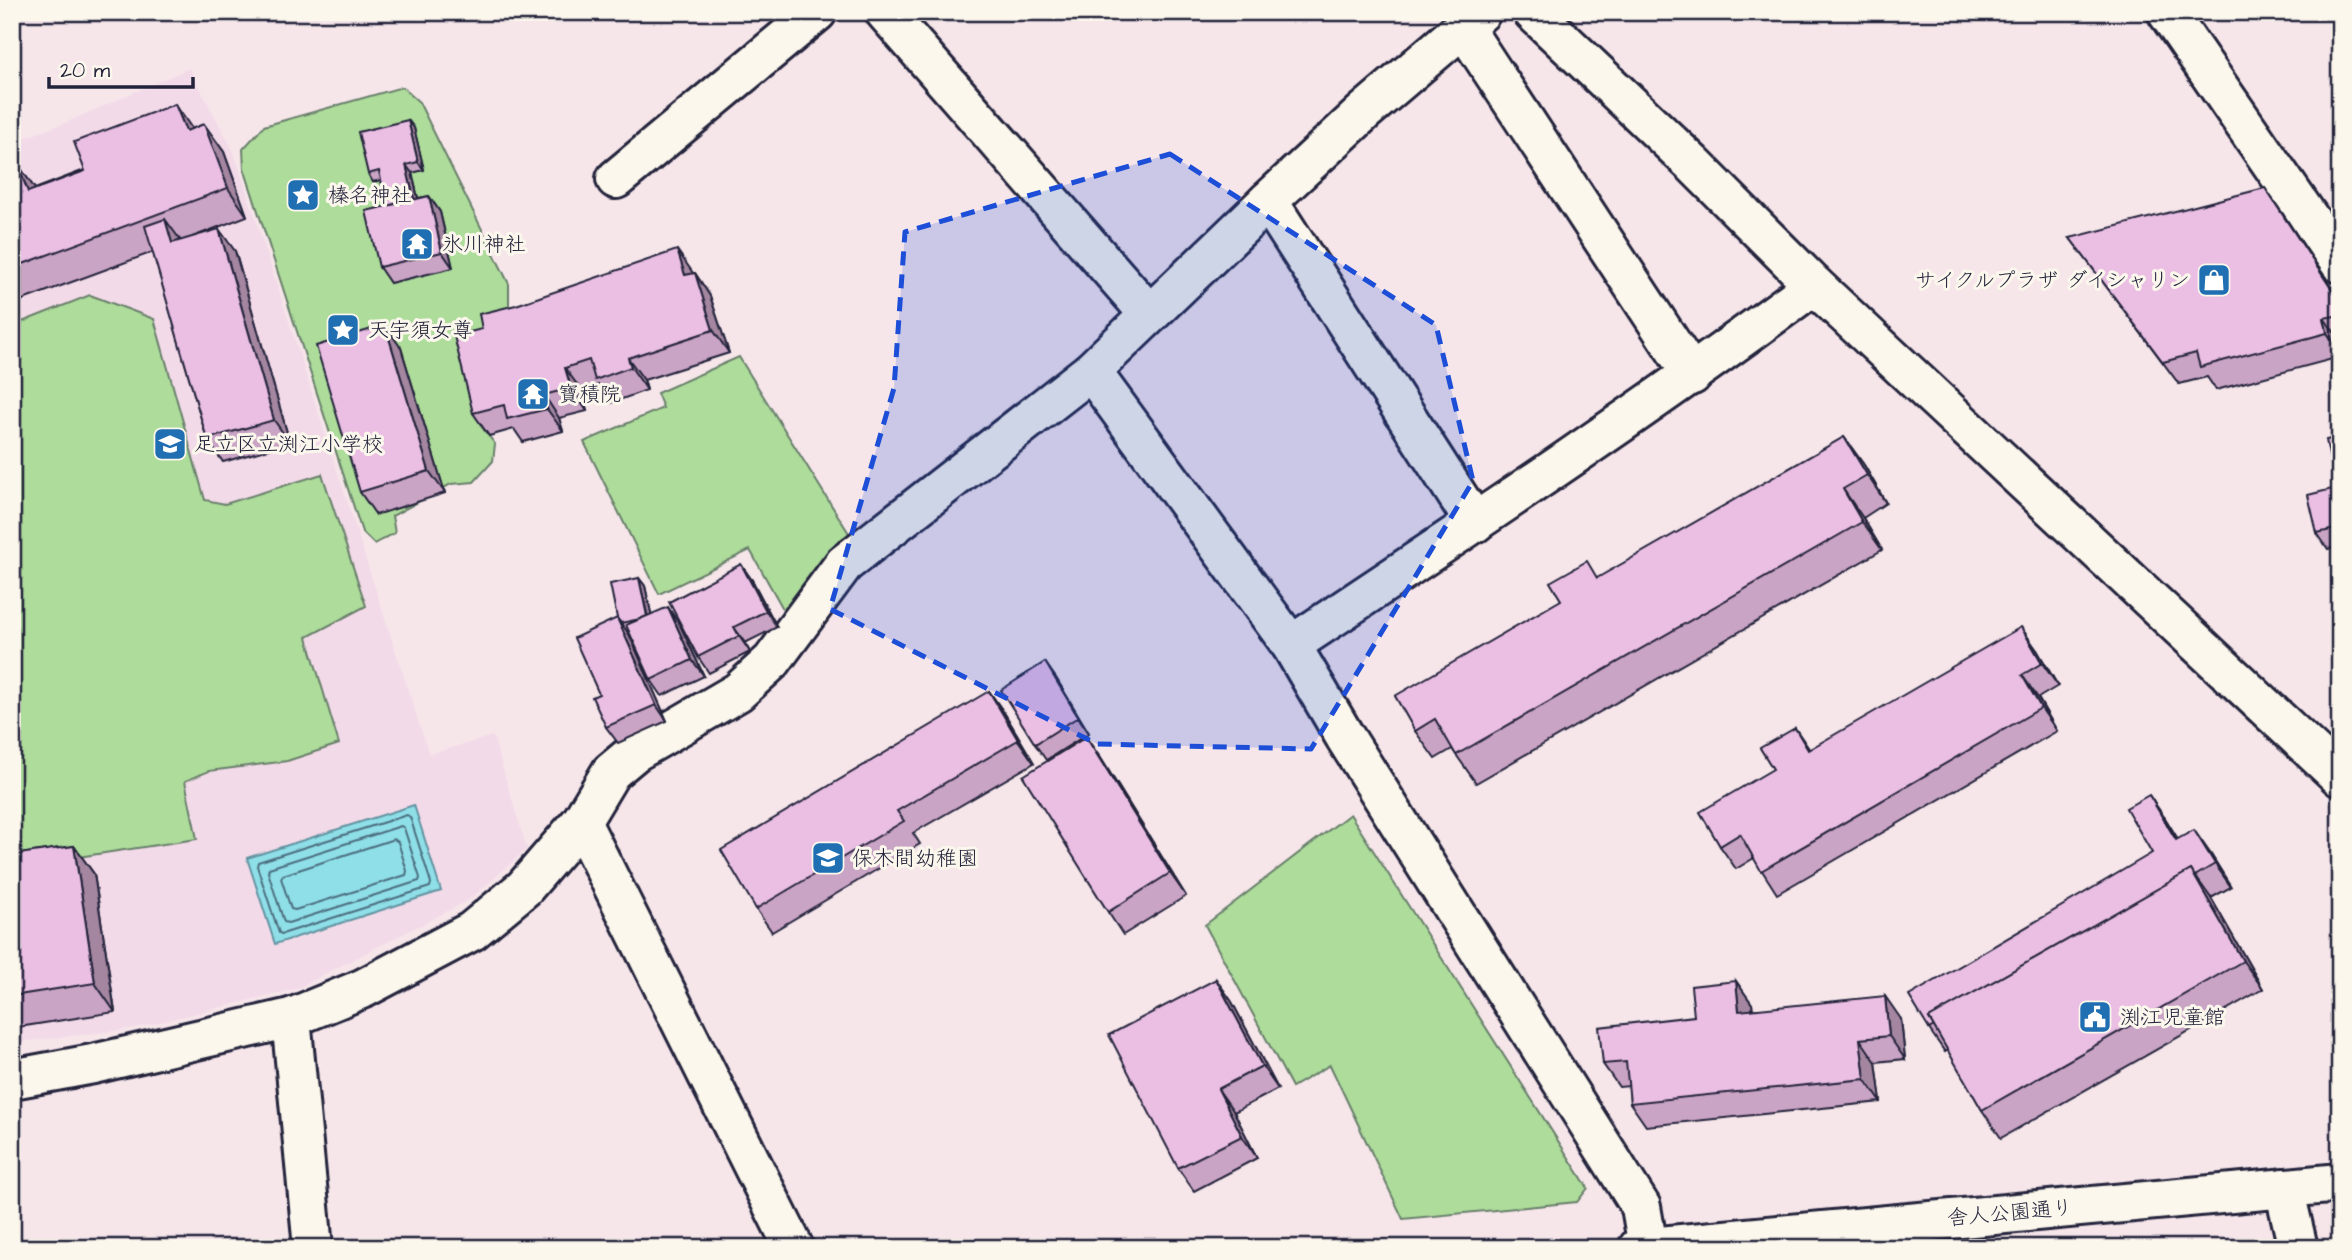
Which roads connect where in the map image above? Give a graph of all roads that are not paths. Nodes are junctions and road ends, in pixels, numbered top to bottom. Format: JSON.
{"nodes":[{"id":1,"x":817,"y":12,"type":"edge"},
{"id":2,"x":1533,"y":12,"type":"edge"},
{"id":3,"x":2167,"y":12,"type":"edge"},
{"id":4,"x":890,"y":14,"type":"edge"},
{"id":5,"x":1472,"y":20,"type":"edge"},
{"id":6,"x":616,"y":179,"type":"dead end"},
{"id":7,"x":1268,"y":201,"type":"junction"},
{"id":8,"x":2340,"y":263,"type":"edge"},
{"id":9,"x":1814,"y":285,"type":"junction"},
{"id":10,"x":1149,"y":314,"type":"junction"},
{"id":11,"x":1091,"y":371,"type":"junction"},
{"id":12,"x":1692,"y":375,"type":"junction"},
{"id":13,"x":1475,"y":523,"type":"junction"},
{"id":14,"x":1291,"y":645,"type":"junction"},
{"id":15,"x":2340,"y":777,"type":"edge"},
{"id":16,"x":581,"y":822,"type":"junction"},
{"id":17,"x":291,"y":1017,"type":"junction"},
{"id":18,"x":12,"y":1079,"type":"edge"},
{"id":19,"x":2340,"y":1183,"type":"edge"},
{"id":20,"x":2284,"y":1188,"type":"junction"},
{"id":21,"x":1643,"y":1247,"type":"edge"},
{"id":22,"x":313,"y":1248,"type":"edge"},
{"id":23,"x":794,"y":1248,"type":"edge"},
{"id":24,"x":2298,"y":1248,"type":"edge"}],
"edges":[{"from":1,"to":6,"type":"street"},
{"from":2,"to":9,"type":"street"},
{"from":3,"to":8,"type":"street"},
{"from":4,"to":10,"type":"street"},
{"from":5,"to":7,"type":"street"},
{"from":5,"to":12,"type":"street"},
{"from":7,"to":10,"type":"street"},
{"from":7,"to":13,"type":"street"},
{"from":9,"to":12,"type":"street"},
{"from":9,"to":15,"type":"street"},
{"from":10,"to":11,"type":"street"},
{"from":11,"to":14,"type":"street"},
{"from":11,"to":16,"type":"street"},
{"from":12,"to":13,"type":"street"},
{"from":13,"to":14,"type":"street"},
{"from":14,"to":21,"type":"street"},
{"from":16,"to":17,"type":"street"},
{"from":16,"to":23,"type":"street"},
{"from":17,"to":18,"type":"street"},
{"from":17,"to":22,"type":"street"},
{"from":19,"to":20,"type":"street","name":"舎人公園通り"},
{"from":20,"to":21,"type":"street","name":"舎人公園通り"},
{"from":20,"to":24,"type":"street"}]}
